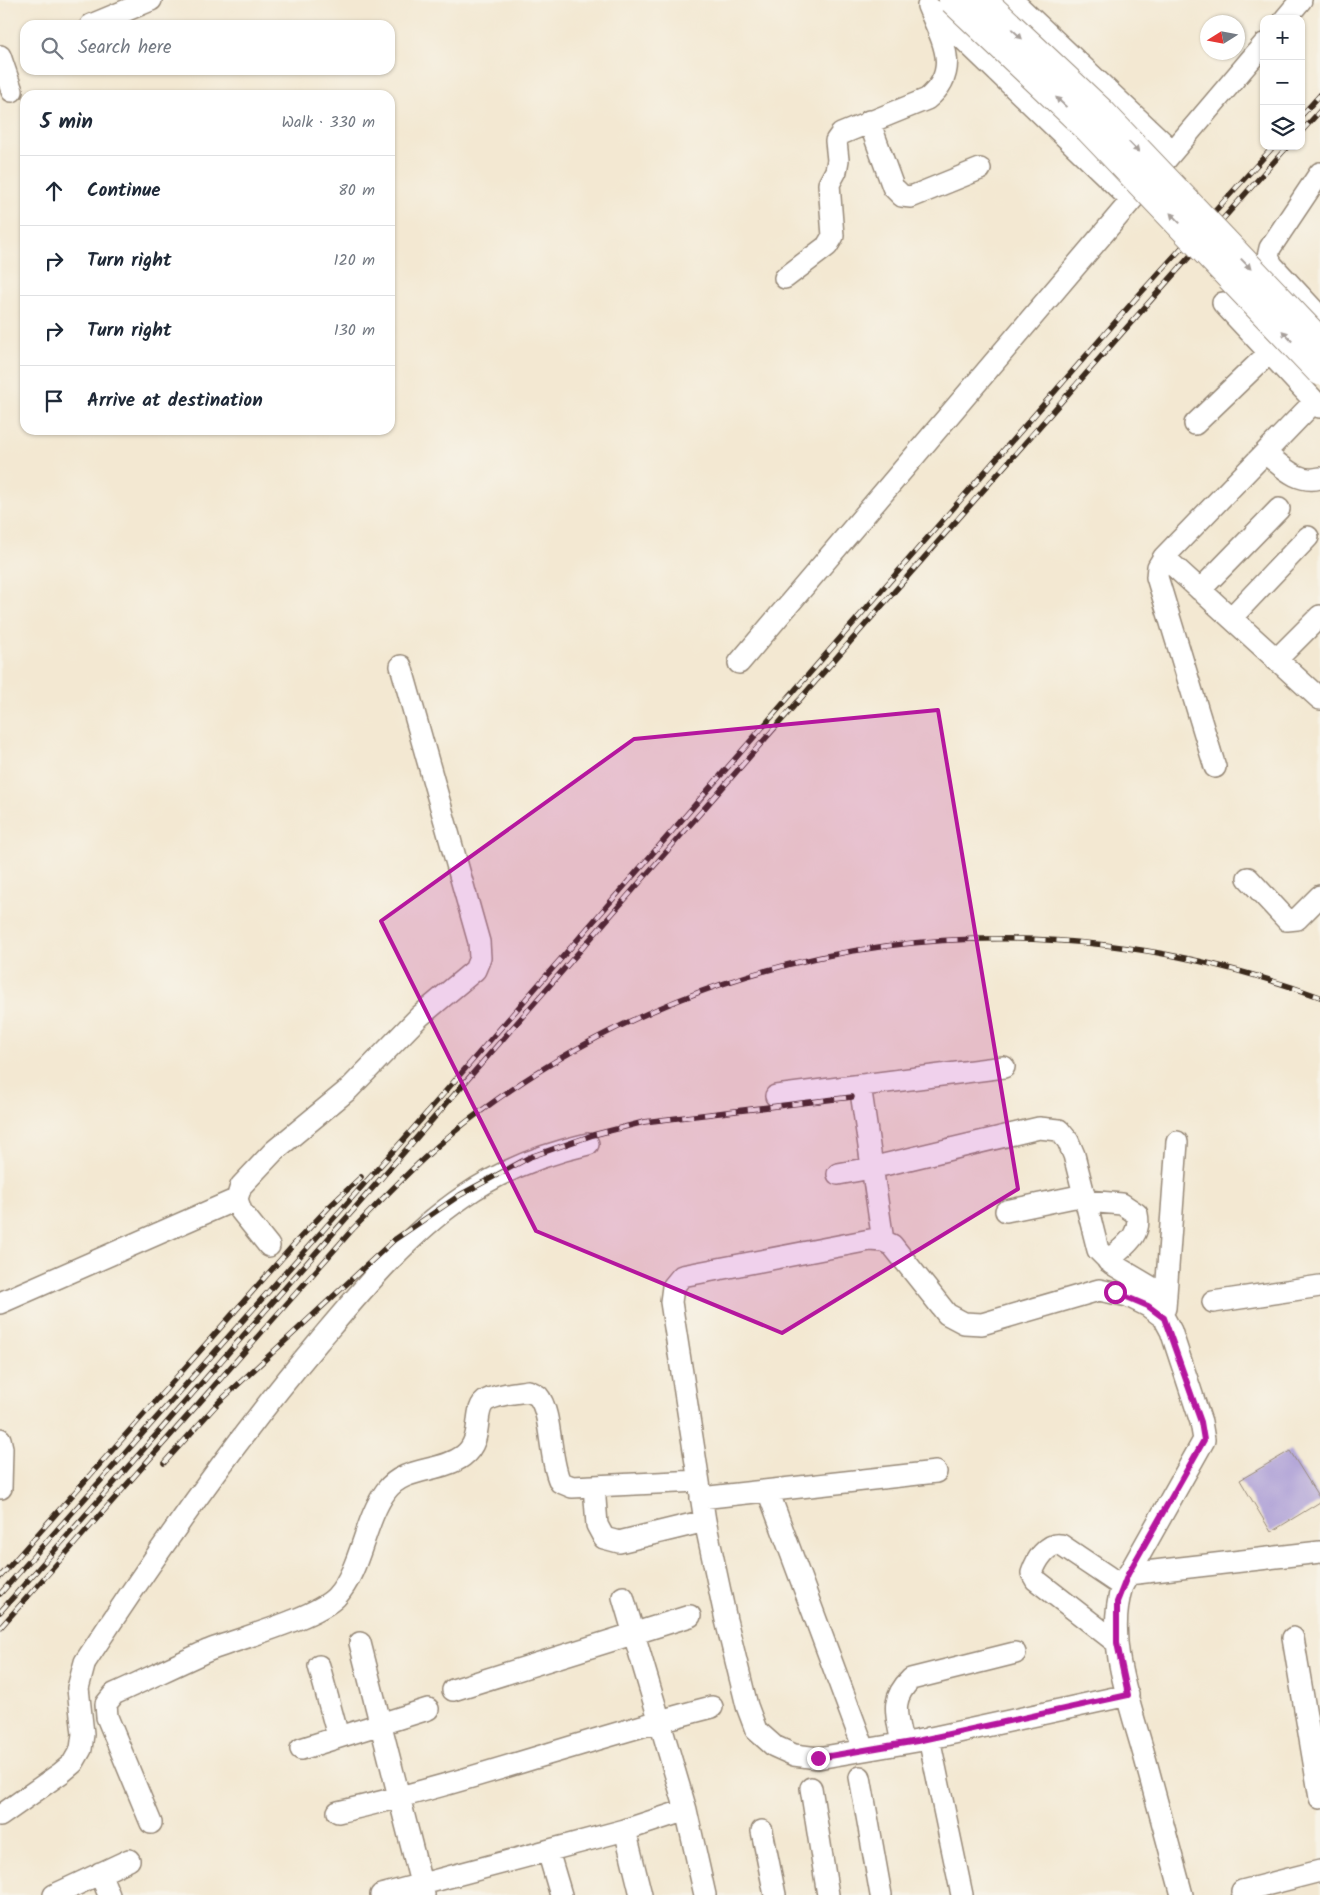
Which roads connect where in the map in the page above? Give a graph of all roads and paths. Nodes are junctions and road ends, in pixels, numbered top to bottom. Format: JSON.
{"nodes":[{"id":1,"x":151,"y":0,"type":"edge"},
{"id":2,"x":982,"y":0,"type":"edge"},
{"id":3,"x":1012,"y":0,"type":"edge"},
{"id":4,"x":1302,"y":0,"type":"edge"},
{"id":5,"x":934,"y":2,"type":"edge"},
{"id":6,"x":1289,"y":15,"type":"edge"},
{"id":7,"x":103,"y":20,"type":"edge"},
{"id":8,"x":1260,"y":49,"type":"edge"},
{"id":9,"x":0,"y":56,"type":"edge"},
{"id":10,"x":12,"y":91,"type":"dead end"},
{"id":11,"x":870,"y":121,"type":"junction"},
{"id":12,"x":1172,"y":151,"type":"junction"},
{"id":13,"x":980,"y":169,"type":"dead end"},
{"id":14,"x":1320,"y":173,"type":"edge"},
{"id":15,"x":1131,"y":200,"type":"junction"},
{"id":16,"x":785,"y":278,"type":"dead end"},
{"id":17,"x":1222,"y":303,"type":"dead end"},
{"id":18,"x":1320,"y":317,"type":"edge"},
{"id":19,"x":1320,"y":342,"type":"edge"},
{"id":20,"x":1269,"y":353,"type":"junction"},
{"id":21,"x":1320,"y":371,"type":"edge"},
{"id":22,"x":1317,"y":404,"type":"edge"},
{"id":23,"x":1195,"y":424,"type":"dead end"},
{"id":24,"x":1265,"y":453,"type":"junction"},
{"id":25,"x":1320,"y":478,"type":"edge"},
{"id":26,"x":1279,"y":509,"type":"dead end"},
{"id":27,"x":1308,"y":537,"type":"dead end"},
{"id":28,"x":1164,"y":557,"type":"junction"},
{"id":29,"x":1200,"y":590,"type":"junction"},
{"id":30,"x":1320,"y":616,"type":"edge"},
{"id":31,"x":1231,"y":618,"type":"junction"},
{"id":32,"x":1276,"y":660,"type":"junction"},
{"id":33,"x":739,"y":663,"type":"dead end"},
{"id":34,"x":400,"y":666,"type":"dead end"},
{"id":35,"x":1320,"y":699,"type":"edge"},
{"id":36,"x":1215,"y":767,"type":"dead end"},
{"id":37,"x":1248,"y":878,"type":"dead end"},
{"id":38,"x":1315,"y":909,"type":"edge"},
{"id":39,"x":1004,"y":1067,"type":"dead end"},
{"id":40,"x":860,"y":1085,"type":"junction"},
{"id":41,"x":776,"y":1096,"type":"dead end"},
{"id":42,"x":1177,"y":1142,"type":"dead end"},
{"id":43,"x":588,"y":1144,"type":"dead end"},
{"id":44,"x":871,"y":1168,"type":"junction"},
{"id":45,"x":838,"y":1174,"type":"dead end"},
{"id":46,"x":1085,"y":1198,"type":"junction"},
{"id":47,"x":237,"y":1199,"type":"junction"},
{"id":48,"x":1006,"y":1211,"type":"dead end"},
{"id":49,"x":883,"y":1241,"type":"junction"},
{"id":50,"x":269,"y":1246,"type":"dead end"},
{"id":51,"x":1108,"y":1261,"type":"junction"},
{"id":52,"x":1320,"y":1286,"type":"edge"},
{"id":53,"x":1166,"y":1296,"type":"junction"},
{"id":54,"x":1213,"y":1302,"type":"dead end"},
{"id":55,"x":0,"y":1303,"type":"edge"},
{"id":56,"x":1164,"y":1318,"type":"junction"},
{"id":57,"x":0,"y":1439,"type":"edge"},
{"id":58,"x":936,"y":1472,"type":"dead end"},
{"id":59,"x":594,"y":1486,"type":"junction"},
{"id":60,"x":1,"y":1488,"type":"edge"},
{"id":61,"x":700,"y":1489,"type":"junction"},
{"id":62,"x":768,"y":1491,"type":"junction"},
{"id":63,"x":705,"y":1522,"type":"junction"},
{"id":64,"x":1320,"y":1552,"type":"edge"},
{"id":65,"x":1125,"y":1580,"type":"junction"},
{"id":66,"x":623,"y":1597,"type":"dead end"},
{"id":67,"x":690,"y":1616,"type":"dead end"},
{"id":68,"x":634,"y":1635,"type":"junction"},
{"id":69,"x":1293,"y":1638,"type":"dead end"},
{"id":70,"x":360,"y":1643,"type":"dead end"},
{"id":71,"x":1117,"y":1643,"type":"junction"},
{"id":72,"x":1015,"y":1653,"type":"dead end"},
{"id":73,"x":319,"y":1666,"type":"dead end"},
{"id":74,"x":452,"y":1690,"type":"dead end"},
{"id":75,"x":1128,"y":1695,"type":"junction"},
{"id":76,"x":712,"y":1707,"type":"dead end"},
{"id":77,"x":428,"y":1709,"type":"dead end"},
{"id":78,"x":659,"y":1720,"type":"junction"},
{"id":79,"x":380,"y":1722,"type":"junction"},
{"id":80,"x":338,"y":1736,"type":"junction"},
{"id":81,"x":916,"y":1741,"type":"junction"},
{"id":82,"x":301,"y":1749,"type":"dead end"},
{"id":83,"x":864,"y":1749,"type":"junction"},
{"id":84,"x":860,"y":1776,"type":"dead end"},
{"id":85,"x":811,"y":1788,"type":"dead end"},
{"id":86,"x":400,"y":1798,"type":"junction"},
{"id":87,"x":1320,"y":1798,"type":"edge"},
{"id":88,"x":686,"y":1810,"type":"junction"},
{"id":89,"x":338,"y":1812,"type":"dead end"},
{"id":90,"x":0,"y":1816,"type":"edge"},
{"id":91,"x":151,"y":1823,"type":"dead end"},
{"id":92,"x":625,"y":1830,"type":"junction"},
{"id":93,"x":762,"y":1831,"type":"dead end"},
{"id":94,"x":548,"y":1851,"type":"junction"},
{"id":95,"x":129,"y":1860,"type":"dead end"},
{"id":96,"x":1320,"y":1871,"type":"edge"},
{"id":97,"x":100,"y":1873,"type":"junction"},
{"id":98,"x":423,"y":1890,"type":"edge"},
{"id":99,"x":1242,"y":1891,"type":"dead end"},
{"id":100,"x":64,"y":1893,"type":"edge"},
{"id":101,"x":109,"y":1895,"type":"edge"},
{"id":102,"x":381,"y":1895,"type":"edge"},
{"id":103,"x":560,"y":1895,"type":"edge"},
{"id":104,"x":641,"y":1895,"type":"edge"},
{"id":105,"x":705,"y":1895,"type":"edge"},
{"id":106,"x":775,"y":1895,"type":"edge"},
{"id":107,"x":828,"y":1895,"type":"edge"},
{"id":108,"x":881,"y":1895,"type":"edge"},
{"id":109,"x":949,"y":1895,"type":"edge"},
{"id":110,"x":962,"y":1895,"type":"edge"},
{"id":111,"x":1182,"y":1895,"type":"edge"}],
"edges":[{"from":1,"to":7,"type":"street"},
{"from":2,"to":19,"type":"highway","one_way":true,"bridge":true},
{"from":3,"to":12,"type":"street"},
{"from":4,"to":6,"type":"street"},
{"from":5,"to":11,"type":"street"},
{"from":5,"to":15,"type":"street"},
{"from":21,"to":5,"type":"highway","one_way":true,"bridge":true},
{"from":8,"to":12,"type":"street"},
{"from":9,"to":10,"type":"street"},
{"from":11,"to":13,"type":"street"},
{"from":11,"to":16,"type":"street"},
{"from":12,"to":15,"type":"street"},
{"from":14,"to":18,"type":"street"},
{"from":15,"to":33,"type":"street"},
{"from":17,"to":20,"type":"street"},
{"from":20,"to":22,"type":"street"},
{"from":20,"to":23,"type":"street"},
{"from":22,"to":24,"type":"street"},
{"from":24,"to":25,"type":"street"},
{"from":24,"to":28,"type":"street"},
{"from":26,"to":29,"type":"street"},
{"from":27,"to":31,"type":"street"},
{"from":28,"to":29,"type":"street"},
{"from":28,"to":36,"type":"street"},
{"from":29,"to":31,"type":"street"},
{"from":30,"to":32,"type":"street"},
{"from":31,"to":32,"type":"street"},
{"from":32,"to":35,"type":"street"},
{"from":34,"to":47,"type":"street"},
{"from":37,"to":38,"type":"street"},
{"from":39,"to":40,"type":"street"},
{"from":40,"to":41,"type":"street"},
{"from":40,"to":44,"type":"street"},
{"from":42,"to":53,"type":"street"},
{"from":43,"to":90,"type":"street"},
{"from":44,"to":45,"type":"street"},
{"from":44,"to":46,"type":"street"},
{"from":44,"to":49,"type":"street"},
{"from":46,"to":48,"type":"street"},
{"from":46,"to":51,"type":"street"},
{"from":46,"to":51,"type":"street"},
{"from":47,"to":50,"type":"street"},
{"from":47,"to":55,"type":"street"},
{"from":49,"to":56,"type":"street"},
{"from":49,"to":61,"type":"street"},
{"from":51,"to":53,"type":"street"},
{"from":52,"to":54,"type":"street"},
{"from":53,"to":56,"type":"street"},
{"from":56,"to":65,"type":"street"},
{"from":57,"to":60,"type":"street"},
{"from":58,"to":62,"type":"street"},
{"from":59,"to":61,"type":"street"},
{"from":59,"to":63,"type":"street"},
{"from":59,"to":91,"type":"street"},
{"from":61,"to":62,"type":"street"},
{"from":61,"to":63,"type":"street"},
{"from":62,"to":83,"type":"street"},
{"from":63,"to":83,"type":"street"},
{"from":64,"to":65,"type":"street"},
{"from":65,"to":71,"type":"street"},
{"from":65,"to":71,"type":"street"},
{"from":66,"to":68,"type":"street"},
{"from":67,"to":68,"type":"street"},
{"from":68,"to":74,"type":"street"},
{"from":68,"to":78,"type":"street"},
{"from":69,"to":87,"type":"street"},
{"from":70,"to":79,"type":"street"},
{"from":71,"to":75,"type":"street"},
{"from":72,"to":81,"type":"street"},
{"from":73,"to":80,"type":"street"},
{"from":75,"to":81,"type":"street"},
{"from":75,"to":111,"type":"street"},
{"from":76,"to":78,"type":"street"},
{"from":77,"to":79,"type":"street"},
{"from":78,"to":86,"type":"street"},
{"from":78,"to":88,"type":"street"},
{"from":79,"to":80,"type":"street"},
{"from":79,"to":86,"type":"street"},
{"from":80,"to":82,"type":"street"},
{"from":81,"to":83,"type":"street"},
{"from":81,"to":109,"type":"street"},
{"from":81,"to":110,"type":"street"},
{"from":84,"to":108,"type":"street"},
{"from":85,"to":107,"type":"street"},
{"from":86,"to":89,"type":"street"},
{"from":86,"to":98,"type":"street"},
{"from":88,"to":92,"type":"street"},
{"from":88,"to":105,"type":"street"},
{"from":92,"to":94,"type":"street"},
{"from":92,"to":104,"type":"street"},
{"from":93,"to":106,"type":"street"},
{"from":94,"to":98,"type":"street"},
{"from":94,"to":103,"type":"street"},
{"from":95,"to":97,"type":"street"},
{"from":96,"to":99,"type":"street"},
{"from":97,"to":100,"type":"street"},
{"from":97,"to":101,"type":"street"},
{"from":98,"to":102,"type":"street"}]}
